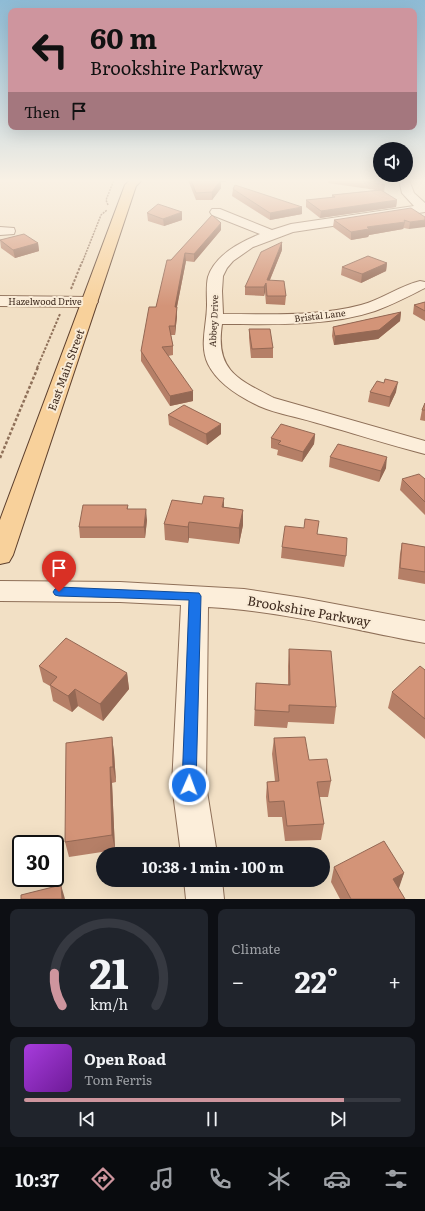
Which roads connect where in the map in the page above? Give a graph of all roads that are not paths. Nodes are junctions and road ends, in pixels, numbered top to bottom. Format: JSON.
{"nodes":[{"id":1,"x":114,"y":222,"type":"edge"},
{"id":2,"x":241,"y":222,"type":"edge"},
{"id":3,"x":332,"y":222,"type":"edge"},
{"id":4,"x":271,"y":234,"type":"junction"},
{"id":5,"x":420,"y":285,"type":"dead end"},
{"id":6,"x":0,"y":301,"type":"edge"},
{"id":7,"x":90,"y":302,"type":"junction"},
{"id":8,"x":214,"y":319,"type":"junction"},
{"id":9,"x":425,"y":448,"type":"edge"},
{"id":10,"x":0,"y":555,"type":"edge"},
{"id":11,"x":0,"y":591,"type":"edge"},
{"id":12,"x":195,"y":596,"type":"junction"},
{"id":13,"x":425,"y":632,"type":"edge"},
{"id":14,"x":198,"y":847,"type":"edge"},
{"id":15,"x":204,"y":887,"type":"edge"},
{"id":16,"x":205,"y":899,"type":"edge"}],
"edges":[{"from":1,"to":7,"type":"main road","name":"East Main Street"},
{"from":2,"to":4,"type":"street"},
{"from":3,"to":4,"type":"street","name":"Abbey Drive"},
{"from":4,"to":8,"type":"street","name":"Abbey Drive"},
{"from":5,"to":8,"type":"street","name":"Bristal Lane"},
{"from":6,"to":7,"type":"street","name":"Hazelwood Drive"},
{"from":7,"to":10,"type":"main road","name":"East Main Street"},
{"from":8,"to":9,"type":"street","name":"Abbey Drive"},
{"from":11,"to":12,"type":"street","name":"Brookshire Parkway"},
{"from":12,"to":13,"type":"street","name":"Brookshire Parkway"},
{"from":12,"to":14,"type":"street"},
{"from":15,"to":16,"type":"street"}]}
